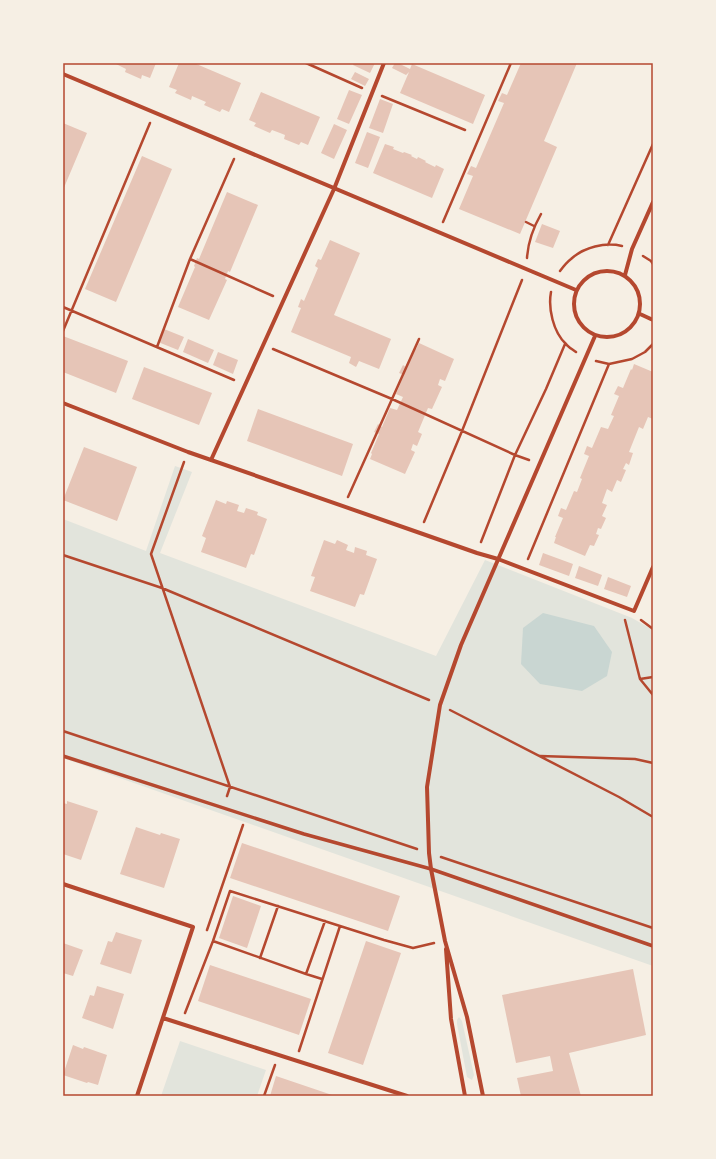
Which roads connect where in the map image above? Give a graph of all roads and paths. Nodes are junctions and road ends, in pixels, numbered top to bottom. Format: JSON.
{"nodes":[{"id":1,"x":306,"y":63,"type":"edge"},
{"id":2,"x":384,"y":63,"type":"edge"},
{"id":3,"x":511,"y":63,"type":"edge"},
{"id":4,"x":63,"y":74,"type":"edge"},
{"id":5,"x":372,"y":92,"type":"junction"},
{"id":6,"x":155,"y":113,"type":"junction"},
{"id":7,"x":465,"y":130,"type":"dead end"},
{"id":8,"x":653,"y":144,"type":"edge"},
{"id":9,"x":239,"y":148,"type":"junction"},
{"id":10,"x":334,"y":189,"type":"junction"},
{"id":11,"x":653,"y":202,"type":"edge"},
{"id":12,"x":541,"y":214,"type":"dead end"},
{"id":13,"x":526,"y":222,"type":"dead end"},
{"id":14,"x":534,"y":226,"type":"junction"},
{"id":15,"x":439,"y":232,"type":"junction"},
{"id":16,"x":608,"y":245,"type":"junction"},
{"id":17,"x":632,"y":249,"type":"junction"},
{"id":18,"x":190,"y":259,"type":"junction"},
{"id":19,"x":653,"y":264,"type":"edge"},
{"id":20,"x":526,"y":269,"type":"junction"},
{"id":21,"x":624,"y":275,"type":"junction"},
{"id":22,"x":554,"y":281,"type":"junction"},
{"id":23,"x":576,"y":290,"type":"junction"},
{"id":24,"x":284,"y":300,"type":"junction"},
{"id":25,"x":63,"y":307,"type":"edge"},
{"id":26,"x":71,"y":310,"type":"junction"},
{"id":27,"x":640,"y":314,"type":"junction"},
{"id":28,"x":653,"y":320,"type":"edge"},
{"id":29,"x":63,"y":331,"type":"edge"},
{"id":30,"x":595,"y":336,"type":"junction"},
{"id":31,"x":419,"y":339,"type":"dead end"},
{"id":32,"x":565,"y":344,"type":"junction"},
{"id":33,"x":653,"y":344,"type":"edge"},
{"id":34,"x":263,"y":345,"type":"junction"},
{"id":35,"x":157,"y":347,"type":"junction"},
{"id":36,"x":585,"y":358,"type":"junction"},
{"id":37,"x":609,"y":364,"type":"junction"},
{"id":38,"x":246,"y":385,"type":"junction"},
{"id":39,"x":392,"y":399,"type":"junction"},
{"id":40,"x":63,"y":403,"type":"edge"},
{"id":41,"x":462,"y":431,"type":"junction"},
{"id":42,"x":188,"y":452,"type":"junction"},
{"id":43,"x":515,"y":455,"type":"junction"},
{"id":44,"x":211,"y":460,"type":"junction"},
{"id":45,"x":540,"y":463,"type":"junction"},
{"id":46,"x":344,"y":507,"type":"junction"},
{"id":47,"x":420,"y":533,"type":"junction"},
{"id":48,"x":477,"y":553,"type":"junction"},
{"id":49,"x":63,"y":555,"type":"edge"},
{"id":50,"x":498,"y":559,"type":"junction"},
{"id":51,"x":653,"y":567,"type":"edge"},
{"id":52,"x":524,"y":569,"type":"junction"},
{"id":53,"x":162,"y":588,"type":"junction"},
{"id":54,"x":621,"y":606,"type":"junction"},
{"id":55,"x":653,"y":677,"type":"edge"},
{"id":56,"x":640,"y":679,"type":"junction"},
{"id":57,"x":653,"y":695,"type":"edge"},
{"id":58,"x":440,"y":705,"type":"junction"},
{"id":59,"x":63,"y":731,"type":"edge"},
{"id":60,"x":63,"y":756,"type":"edge"},
{"id":61,"x":539,"y":756,"type":"junction"},
{"id":62,"x":653,"y":764,"type":"edge"},
{"id":63,"x":230,"y":787,"type":"junction"},
{"id":64,"x":227,"y":796,"type":"dead end"},
{"id":65,"x":653,"y":817,"type":"edge"},
{"id":66,"x":242,"y":827,"type":"dead end"},
{"id":67,"x":382,"y":838,"type":"dead end"},
{"id":68,"x":431,"y":870,"type":"junction"},
{"id":69,"x":482,"y":871,"type":"dead end"},
{"id":70,"x":63,"y":884,"type":"edge"},
{"id":71,"x":278,"y":906,"type":"junction"},
{"id":72,"x":324,"y":921,"type":"junction"},
{"id":73,"x":340,"y":926,"type":"junction"},
{"id":74,"x":653,"y":928,"type":"edge"},
{"id":75,"x":207,"y":930,"type":"dead end"},
{"id":76,"x":213,"y":941,"type":"junction"},
{"id":77,"x":445,"y":941,"type":"junction"},
{"id":78,"x":653,"y":946,"type":"edge"},
{"id":79,"x":260,"y":958,"type":"junction"},
{"id":80,"x":306,"y":974,"type":"junction"},
{"id":81,"x":322,"y":979,"type":"junction"},
{"id":82,"x":163,"y":1018,"type":"junction"},
{"id":83,"x":181,"y":1024,"type":"junction"},
{"id":84,"x":278,"y":1055,"type":"junction"},
{"id":85,"x":296,"y":1061,"type":"junction"},
{"id":86,"x":137,"y":1096,"type":"edge"},
{"id":87,"x":264,"y":1096,"type":"edge"},
{"id":88,"x":407,"y":1096,"type":"edge"},
{"id":89,"x":465,"y":1096,"type":"edge"},
{"id":90,"x":483,"y":1096,"type":"edge"}],
"edges":[{"from":1,"to":5,"type":"path"},
{"from":2,"to":5,"type":"street"},
{"from":3,"to":15,"type":"path"},
{"from":4,"to":6,"type":"street"},
{"from":5,"to":7,"type":"path"},
{"from":5,"to":10,"type":"street"},
{"from":6,"to":9,"type":"street"},
{"from":6,"to":26,"type":"path"},
{"from":8,"to":16,"type":"path"},
{"from":9,"to":10,"type":"street"},
{"from":9,"to":18,"type":"path"},
{"from":10,"to":15,"type":"street"},
{"from":10,"to":24,"type":"street"},
{"from":11,"to":17,"type":"street"},
{"from":12,"to":14,"type":"path"},
{"from":13,"to":14,"type":"path"},
{"from":14,"to":20,"type":"path"},
{"from":15,"to":20,"type":"street"},
{"from":16,"to":17,"type":"path"},
{"from":16,"to":22,"type":"path"},
{"from":17,"to":19,"type":"path"},
{"from":17,"to":21,"type":"street"},
{"from":18,"to":24,"type":"path"},
{"from":18,"to":35,"type":"path"},
{"from":20,"to":22,"type":"street"},
{"from":20,"to":41,"type":"path"},
{"from":21,"to":23,"type":"street"},
{"from":21,"to":27,"type":"street"},
{"from":22,"to":23,"type":"street"},
{"from":22,"to":32,"type":"path"},
{"from":23,"to":30,"type":"street"},
{"from":24,"to":34,"type":"street"},
{"from":25,"to":26,"type":"path"},
{"from":26,"to":29,"type":"path"},
{"from":26,"to":35,"type":"path"},
{"from":27,"to":28,"type":"street"},
{"from":27,"to":30,"type":"street"},
{"from":30,"to":36,"type":"street"},
{"from":31,"to":39,"type":"path"},
{"from":32,"to":36,"type":"path"},
{"from":32,"to":43,"type":"path"},
{"from":33,"to":37,"type":"path"},
{"from":34,"to":38,"type":"street"},
{"from":34,"to":39,"type":"path"},
{"from":35,"to":38,"type":"path"},
{"from":36,"to":37,"type":"path"},
{"from":36,"to":45,"type":"street"},
{"from":37,"to":52,"type":"path"},
{"from":38,"to":44,"type":"street"},
{"from":39,"to":41,"type":"path"},
{"from":39,"to":46,"type":"path"},
{"from":40,"to":42,"type":"street"},
{"from":41,"to":43,"type":"path"},
{"from":41,"to":47,"type":"path"},
{"from":42,"to":44,"type":"street"},
{"from":42,"to":53,"type":"path"},
{"from":43,"to":45,"type":"path"},
{"from":43,"to":48,"type":"path"},
{"from":44,"to":46,"type":"street"},
{"from":45,"to":50,"type":"street"},
{"from":46,"to":47,"type":"street"},
{"from":47,"to":48,"type":"street"},
{"from":48,"to":50,"type":"street"},
{"from":49,"to":53,"type":"path"},
{"from":50,"to":52,"type":"street"},
{"from":50,"to":58,"type":"street"},
{"from":51,"to":54,"type":"street"},
{"from":52,"to":54,"type":"street"},
{"from":53,"to":58,"type":"path"},
{"from":53,"to":63,"type":"path"},
{"from":54,"to":56,"type":"path"},
{"from":55,"to":56,"type":"path"},
{"from":56,"to":57,"type":"path"},
{"from":58,"to":61,"type":"path"},
{"from":58,"to":68,"type":"street"},
{"from":59,"to":63,"type":"path"},
{"from":60,"to":68,"type":"street"},
{"from":61,"to":62,"type":"path"},
{"from":61,"to":65,"type":"path"},
{"from":63,"to":64,"type":"path"},
{"from":63,"to":67,"type":"path"},
{"from":66,"to":75,"type":"path"},
{"from":68,"to":77,"type":"street"},
{"from":68,"to":78,"type":"street"},
{"from":69,"to":74,"type":"path"},
{"from":70,"to":82,"type":"street"},
{"from":71,"to":72,"type":"path"},
{"from":71,"to":76,"type":"path"},
{"from":71,"to":79,"type":"path"},
{"from":72,"to":73,"type":"path"},
{"from":72,"to":80,"type":"path"},
{"from":73,"to":77,"type":"path"},
{"from":73,"to":81,"type":"path"},
{"from":76,"to":79,"type":"path"},
{"from":76,"to":83,"type":"path"},
{"from":77,"to":89,"type":"street"},
{"from":77,"to":90,"type":"street"},
{"from":79,"to":80,"type":"path"},
{"from":80,"to":81,"type":"path"},
{"from":81,"to":85,"type":"path"},
{"from":82,"to":83,"type":"street"},
{"from":82,"to":86,"type":"street"},
{"from":83,"to":84,"type":"street"},
{"from":84,"to":85,"type":"street"},
{"from":84,"to":87,"type":"path"},
{"from":85,"to":88,"type":"street"}]}
